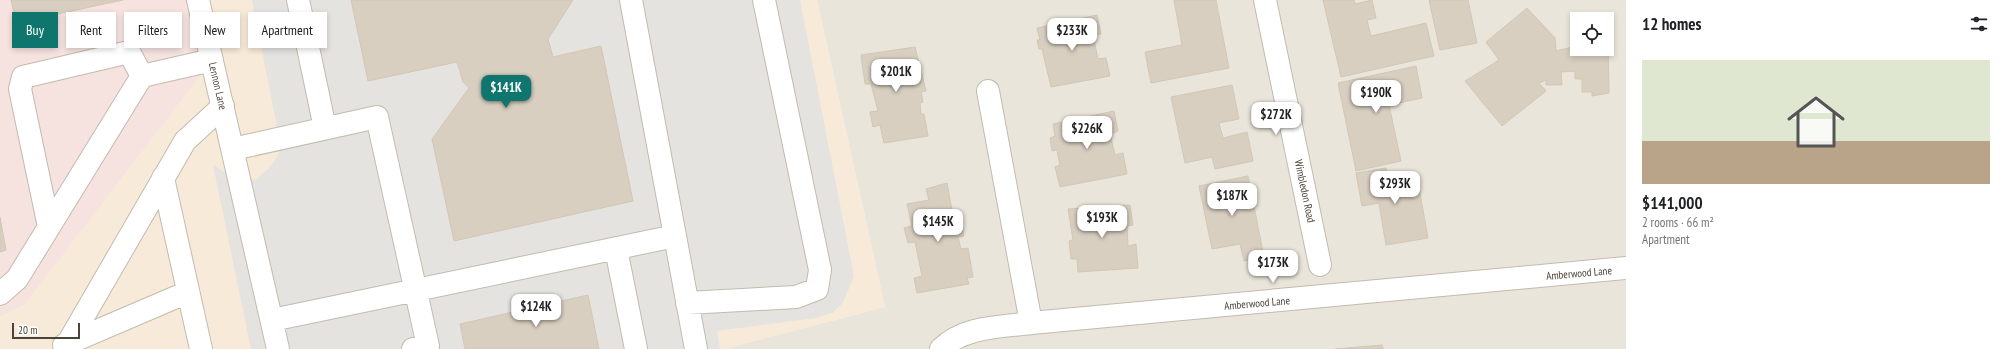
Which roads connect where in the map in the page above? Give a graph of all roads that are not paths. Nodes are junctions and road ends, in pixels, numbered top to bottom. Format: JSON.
{"nodes":[{"id":1,"x":198,"y":0,"type":"edge"},
{"id":2,"x":298,"y":0,"type":"edge"},
{"id":3,"x":631,"y":0,"type":"edge"},
{"id":4,"x":764,"y":0,"type":"edge"},
{"id":5,"x":1265,"y":0,"type":"edge"},
{"id":6,"x":212,"y":60,"type":"junction"},
{"id":7,"x":142,"y":76,"type":"junction"},
{"id":8,"x":988,"y":91,"type":"dead end"},
{"id":9,"x":223,"y":106,"type":"junction"},
{"id":10,"x":325,"y":128,"type":"junction"},
{"id":11,"x":233,"y":149,"type":"junction"},
{"id":12,"x":163,"y":178,"type":"junction"},
{"id":13,"x":49,"y":227,"type":"junction"},
{"id":14,"x":675,"y":236,"type":"junction"},
{"id":15,"x":616,"y":249,"type":"junction"},
{"id":16,"x":1320,"y":265,"type":"dead end"},
{"id":17,"x":1626,"y":268,"type":"edge"},
{"id":18,"x":416,"y":290,"type":"junction"},
{"id":19,"x":188,"y":292,"type":"junction"},
{"id":20,"x":0,"y":294,"type":"edge"},
{"id":21,"x":687,"y":302,"type":"junction"},
{"id":22,"x":272,"y":320,"type":"junction"},
{"id":23,"x":1032,"y":324,"type":"junction"},
{"id":24,"x":62,"y":346,"type":"edge"},
{"id":25,"x":200,"y":349,"type":"edge"},
{"id":26,"x":278,"y":349,"type":"edge"},
{"id":27,"x":413,"y":349,"type":"edge"},
{"id":28,"x":636,"y":349,"type":"edge"},
{"id":29,"x":696,"y":349,"type":"edge"},
{"id":30,"x":941,"y":349,"type":"edge"}],
"edges":[{"from":1,"to":6,"type":"street","name":"Lennon Lane"},
{"from":2,"to":10,"type":"street"},
{"from":3,"to":14,"type":"street"},
{"from":4,"to":21,"type":"street"},
{"from":5,"to":16,"type":"street","name":"Wimbledon Road"},
{"from":6,"to":7,"type":"street"},
{"from":6,"to":9,"type":"street","name":"Lennon Lane"},
{"from":7,"to":13,"type":"street"},
{"from":7,"to":13,"type":"street"},
{"from":8,"to":23,"type":"street"},
{"from":9,"to":11,"type":"street","name":"Lennon Lane"},
{"from":9,"to":12,"type":"street"},
{"from":10,"to":11,"type":"street"},
{"from":10,"to":18,"type":"street"},
{"from":11,"to":22,"type":"street","name":"Lennon Lane"},
{"from":12,"to":19,"type":"street"},
{"from":12,"to":24,"type":"street"},
{"from":13,"to":20,"type":"street"},
{"from":14,"to":15,"type":"street"},
{"from":14,"to":21,"type":"street"},
{"from":15,"to":18,"type":"street"},
{"from":15,"to":28,"type":"street"},
{"from":17,"to":23,"type":"street","name":"Amberwood Lane"},
{"from":18,"to":22,"type":"street"},
{"from":18,"to":27,"type":"street"},
{"from":19,"to":24,"type":"street"},
{"from":19,"to":25,"type":"street"},
{"from":21,"to":29,"type":"street"},
{"from":22,"to":26,"type":"street","name":"Lennon Lane"},
{"from":23,"to":30,"type":"street","name":"Amberwood Lane"}]}
